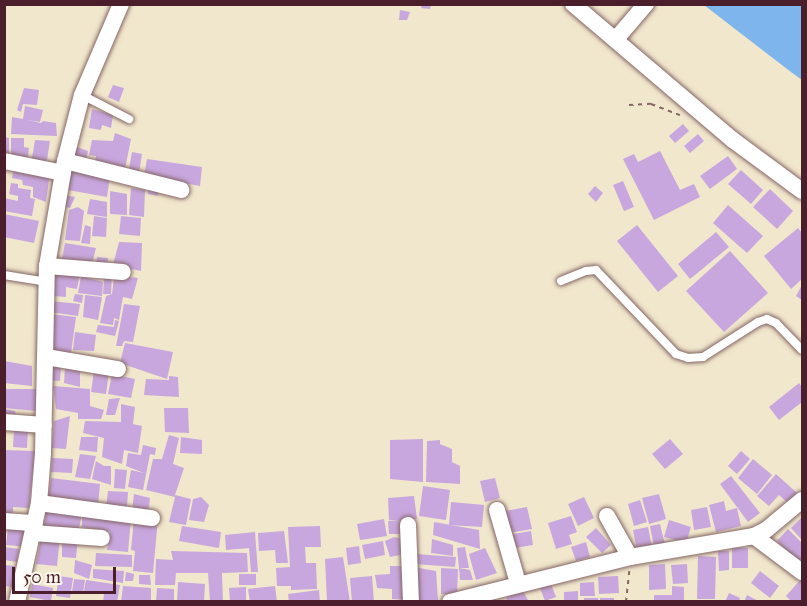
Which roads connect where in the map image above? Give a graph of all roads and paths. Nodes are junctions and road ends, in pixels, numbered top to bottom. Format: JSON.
{"nodes":[{"id":1,"x":121,"y":4,"type":"edge"},
{"id":2,"x":573,"y":4,"type":"edge"},
{"id":3,"x":646,"y":4,"type":"edge"},
{"id":4,"x":616,"y":39,"type":"junction"},
{"id":5,"x":82,"y":95,"type":"junction"},
{"id":6,"x":629,"y":105,"type":"dead end"},
{"id":7,"x":695,"y":107,"type":"junction"},
{"id":8,"x":129,"y":119,"type":"dead end"},
{"id":9,"x":4,"y":161,"type":"edge"},
{"id":10,"x":64,"y":167,"type":"junction"},
{"id":11,"x":181,"y":190,"type":"dead end"},
{"id":12,"x":802,"y":191,"type":"edge"},
{"id":13,"x":123,"y":272,"type":"dead end"},
{"id":14,"x":47,"y":274,"type":"junction"},
{"id":15,"x":4,"y":275,"type":"edge"},
{"id":16,"x":561,"y":281,"type":"dead end"},
{"id":17,"x":802,"y":350,"type":"edge"},
{"id":18,"x":46,"y":357,"type":"junction"},
{"id":19,"x":118,"y":369,"type":"dead end"},
{"id":20,"x":4,"y":422,"type":"edge"},
{"id":21,"x":44,"y":424,"type":"junction"},
{"id":22,"x":802,"y":500,"type":"edge"},
{"id":23,"x":39,"y":503,"type":"junction"},
{"id":24,"x":497,"y":510,"type":"dead end"},
{"id":25,"x":607,"y":516,"type":"dead end"},
{"id":26,"x":152,"y":518,"type":"dead end"},
{"id":27,"x":4,"y":521,"type":"edge"},
{"id":28,"x":408,"y":525,"type":"dead end"},
{"id":29,"x":34,"y":528,"type":"junction"},
{"id":30,"x":754,"y":536,"type":"junction"},
{"id":31,"x":102,"y":538,"type":"dead end"},
{"id":32,"x":630,"y":557,"type":"junction"},
{"id":33,"x":802,"y":572,"type":"edge"},
{"id":34,"x":518,"y":583,"type":"junction"},
{"id":35,"x":16,"y":602,"type":"edge"},
{"id":36,"x":411,"y":602,"type":"edge"},
{"id":37,"x":450,"y":602,"type":"edge"},
{"id":38,"x":626,"y":602,"type":"edge"}],
"edges":[{"from":1,"to":5,"type":"street"},
{"from":2,"to":4,"type":"street"},
{"from":3,"to":4,"type":"street"},
{"from":4,"to":7,"type":"street"},
{"from":5,"to":8,"type":"lane"},
{"from":5,"to":10,"type":"street"},
{"from":6,"to":7,"type":"path"},
{"from":7,"to":12,"type":"street"},
{"from":9,"to":10,"type":"street"},
{"from":10,"to":11,"type":"street"},
{"from":10,"to":14,"type":"street"},
{"from":13,"to":14,"type":"street"},
{"from":14,"to":15,"type":"lane"},
{"from":14,"to":18,"type":"street"},
{"from":16,"to":17,"type":"lane"},
{"from":18,"to":19,"type":"street"},
{"from":18,"to":21,"type":"street"},
{"from":20,"to":21,"type":"street"},
{"from":21,"to":23,"type":"street"},
{"from":22,"to":30,"type":"street"},
{"from":23,"to":26,"type":"street"},
{"from":23,"to":29,"type":"street"},
{"from":24,"to":34,"type":"street"},
{"from":25,"to":32,"type":"street"},
{"from":27,"to":29,"type":"street"},
{"from":28,"to":36,"type":"street"},
{"from":29,"to":31,"type":"street"},
{"from":29,"to":35,"type":"street"},
{"from":30,"to":32,"type":"street"},
{"from":30,"to":33,"type":"street"},
{"from":32,"to":34,"type":"street"},
{"from":32,"to":38,"type":"path"},
{"from":34,"to":37,"type":"street"}]}
